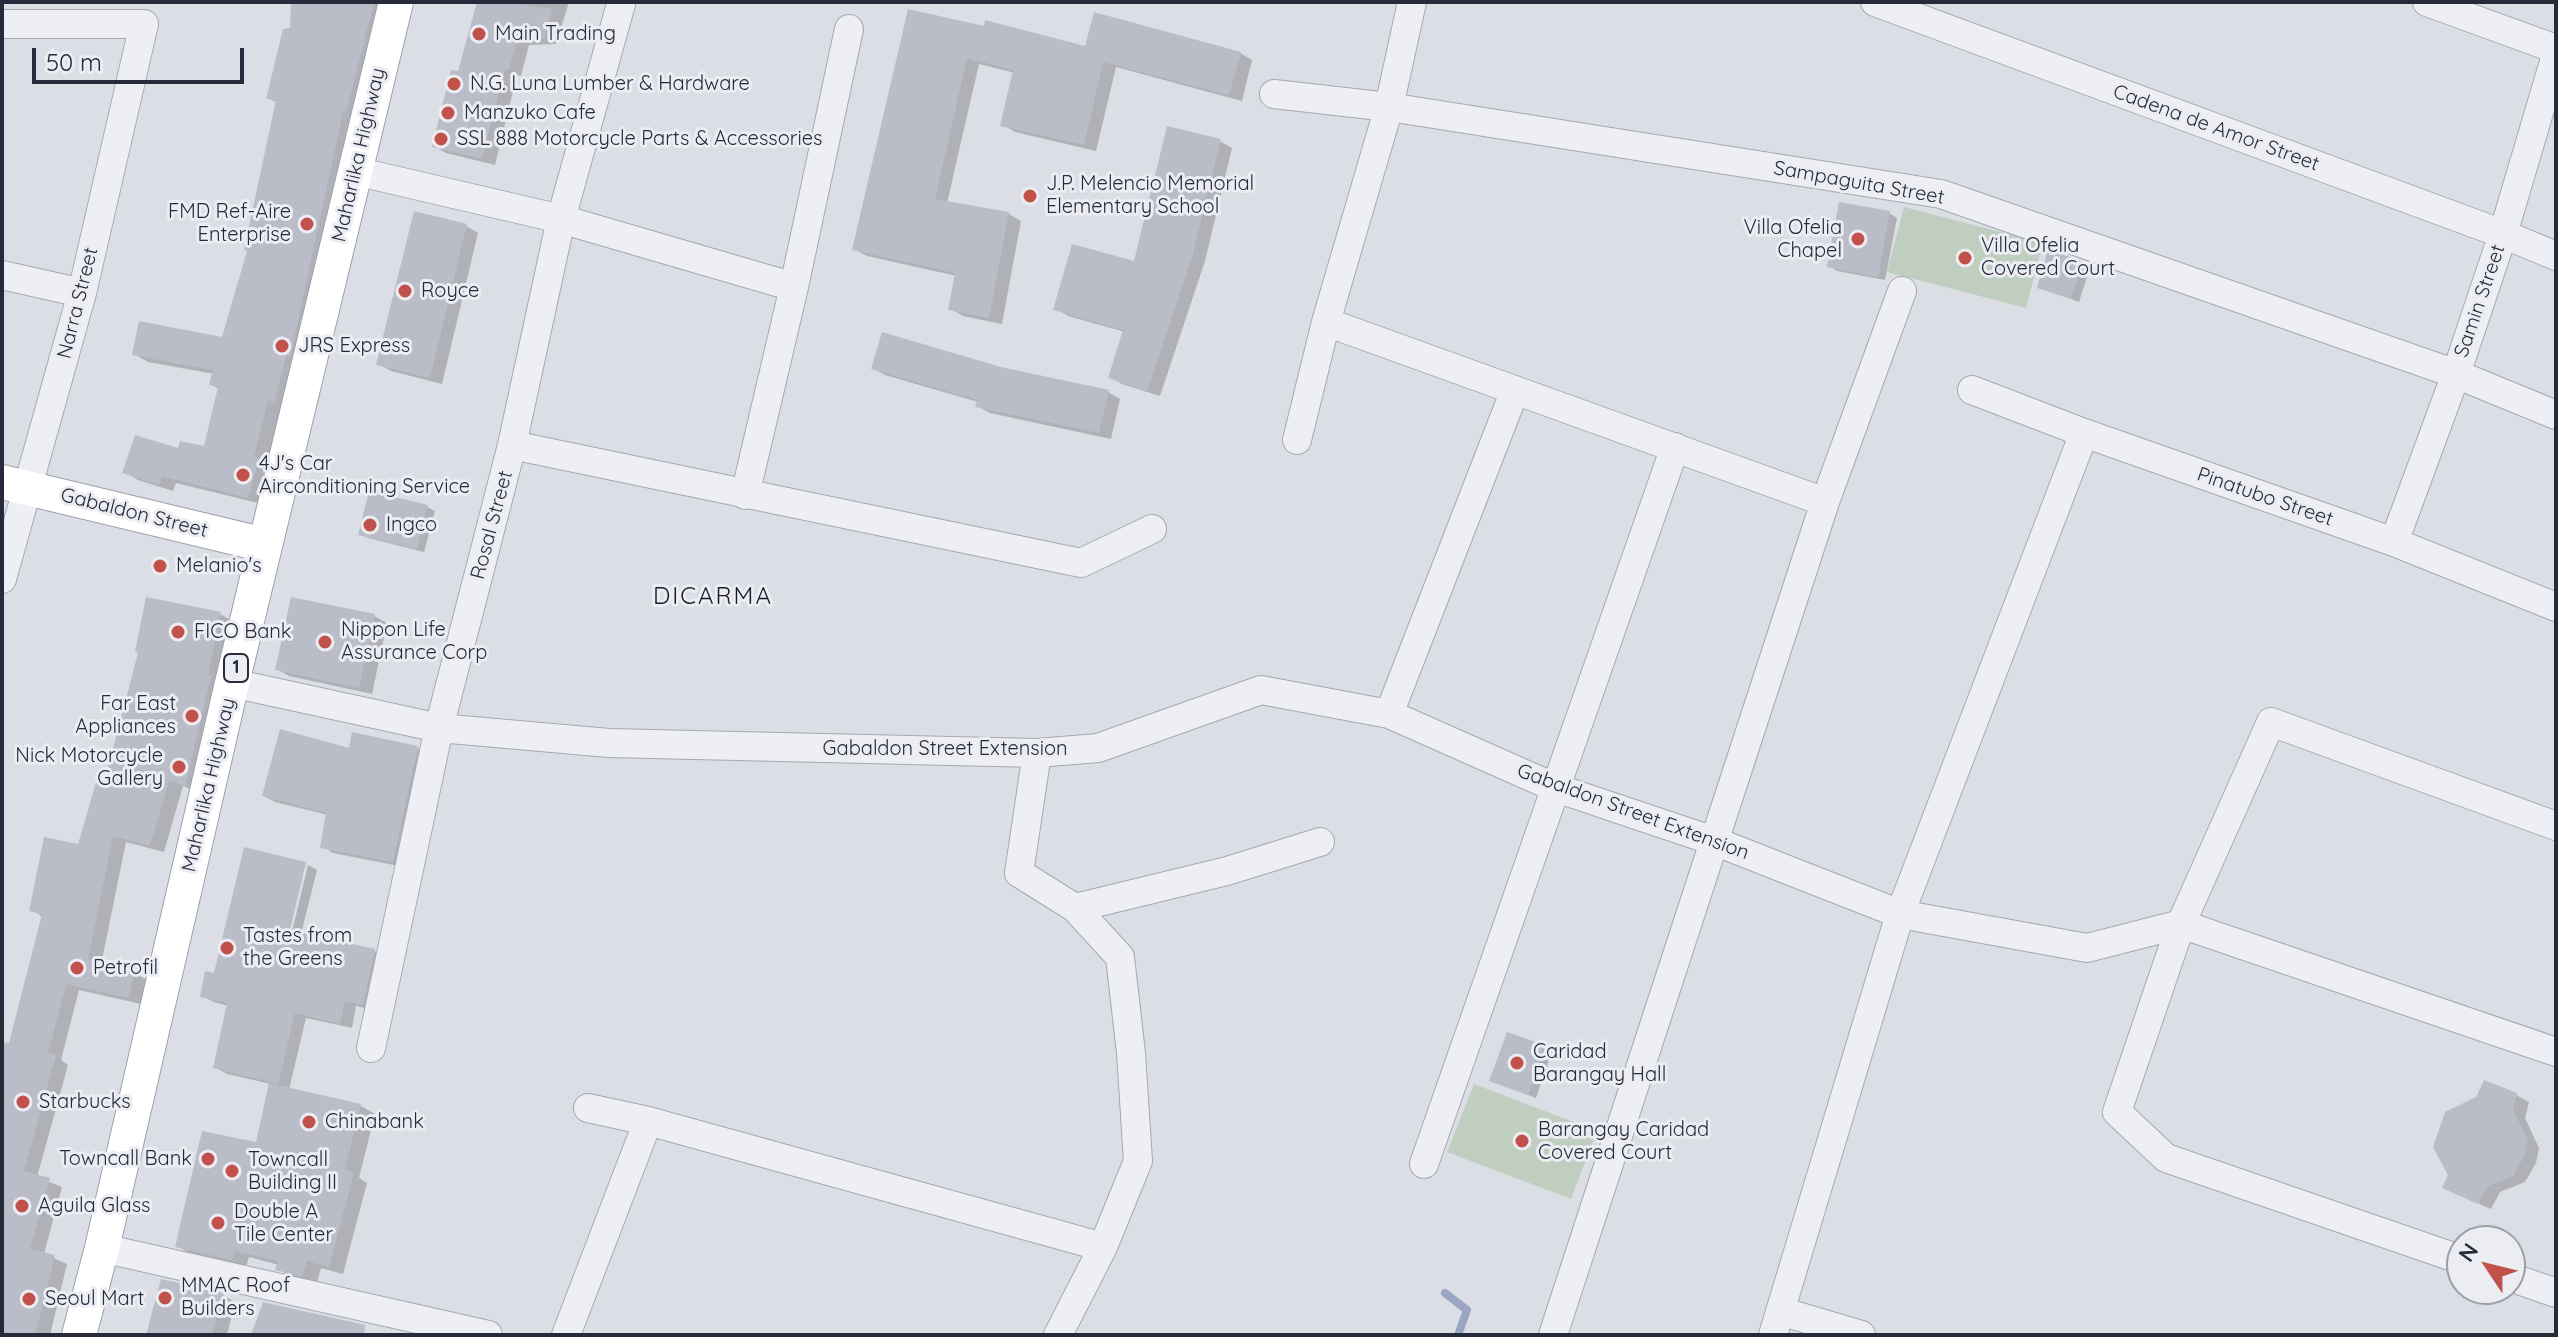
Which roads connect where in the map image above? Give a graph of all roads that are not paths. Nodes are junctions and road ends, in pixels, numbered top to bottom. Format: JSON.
{"nodes":[{"id":1,"x":396,"y":2,"type":"edge"},
{"id":2,"x":1412,"y":2,"type":"edge"},
{"id":3,"x":1875,"y":2,"type":"edge"},
{"id":4,"x":2427,"y":2,"type":"edge"},
{"id":5,"x":621,"y":4,"type":"dead end"},
{"id":6,"x":2,"y":24,"type":"edge"},
{"id":7,"x":849,"y":29,"type":"dead end"},
{"id":8,"x":2556,"y":49,"type":"edge"},
{"id":9,"x":2556,"y":55,"type":"edge"},
{"id":10,"x":1274,"y":94,"type":"dead end"},
{"id":11,"x":1389,"y":107,"type":"junction"},
{"id":12,"x":355,"y":171,"type":"junction"},
{"id":13,"x":561,"y":219,"type":"junction"},
{"id":14,"x":2503,"y":234,"type":"junction"},
{"id":15,"x":2556,"y":256,"type":"edge"},
{"id":16,"x":2,"y":275,"type":"edge"},
{"id":17,"x":794,"y":287,"type":"junction"},
{"id":18,"x":1902,"y":291,"type":"dead end"},
{"id":19,"x":82,"y":293,"type":"junction"},
{"id":20,"x":1326,"y":322,"type":"junction"},
{"id":21,"x":2456,"y":374,"type":"junction"},
{"id":22,"x":1515,"y":390,"type":"junction"},
{"id":23,"x":1972,"y":390,"type":"dead end"},
{"id":24,"x":2556,"y":415,"type":"edge"},
{"id":25,"x":2084,"y":433,"type":"junction"},
{"id":26,"x":1297,"y":440,"type":"dead end"},
{"id":27,"x":512,"y":445,"type":"junction"},
{"id":28,"x":1675,"y":447,"type":"junction"},
{"id":29,"x":15,"y":485,"type":"edge"},
{"id":30,"x":745,"y":495,"type":"junction"},
{"id":31,"x":1825,"y":502,"type":"junction"},
{"id":32,"x":1152,"y":529,"type":"dead end"},
{"id":33,"x":2394,"y":542,"type":"junction"},
{"id":34,"x":265,"y":545,"type":"junction"},
{"id":35,"x":2,"y":579,"type":"edge"},
{"id":36,"x":2556,"y":607,"type":"edge"},
{"id":37,"x":232,"y":683,"type":"junction"},
{"id":38,"x":1389,"y":714,"type":"junction"},
{"id":39,"x":439,"y":728,"type":"junction"},
{"id":40,"x":1037,"y":753,"type":"junction"},
{"id":41,"x":1556,"y":788,"type":"junction"},
{"id":42,"x":2556,"y":826,"type":"edge"},
{"id":43,"x":1714,"y":841,"type":"junction"},
{"id":44,"x":1320,"y":842,"type":"dead end"},
{"id":45,"x":1075,"y":908,"type":"junction"},
{"id":46,"x":1900,"y":914,"type":"junction"},
{"id":47,"x":2181,"y":924,"type":"junction"},
{"id":48,"x":371,"y":1048,"type":"dead end"},
{"id":49,"x":2556,"y":1052,"type":"edge"},
{"id":50,"x":588,"y":1108,"type":"dead end"},
{"id":51,"x":648,"y":1121,"type":"junction"},
{"id":52,"x":1424,"y":1164,"type":"dead end"},
{"id":53,"x":1103,"y":1247,"type":"junction"},
{"id":54,"x":102,"y":1248,"type":"junction"},
{"id":55,"x":2446,"y":1254,"type":"edge"},
{"id":56,"x":2526,"y":1283,"type":"edge"},
{"id":57,"x":2556,"y":1293,"type":"edge"},
{"id":58,"x":1776,"y":1323,"type":"edge"},
{"id":59,"x":79,"y":1335,"type":"edge"},
{"id":60,"x":488,"y":1335,"type":"edge"},
{"id":61,"x":566,"y":1335,"type":"edge"},
{"id":62,"x":1058,"y":1335,"type":"edge"},
{"id":63,"x":1553,"y":1335,"type":"edge"},
{"id":64,"x":1861,"y":1335,"type":"edge"}],
"edges":[{"from":1,"to":12,"type":"main road","name":"Maharlika Highway","number":"1"},
{"from":2,"to":11,"type":"street"},
{"from":3,"to":14,"type":"street","name":"Cadena de Amor Street"},
{"from":4,"to":8,"type":"street"},
{"from":5,"to":13,"type":"street","name":"Rosal Street"},
{"from":6,"to":19,"type":"street","name":"Narra Street"},
{"from":7,"to":17,"type":"street"},
{"from":9,"to":14,"type":"street","name":"Samin Street"},
{"from":10,"to":11,"type":"street","name":"Sampaguita Street"},
{"from":11,"to":20,"type":"street"},
{"from":11,"to":21,"type":"street","name":"Sampaguita Street"},
{"from":12,"to":13,"type":"street"},
{"from":12,"to":34,"type":"main road","name":"Maharlika Highway","number":"1"},
{"from":13,"to":17,"type":"street"},
{"from":13,"to":27,"type":"street","name":"Rosal Street"},
{"from":14,"to":15,"type":"street","name":"Cadena de Amor Street"},
{"from":14,"to":21,"type":"street","name":"Samin Street"},
{"from":16,"to":19,"type":"street"},
{"from":17,"to":30,"type":"street"},
{"from":18,"to":31,"type":"street"},
{"from":19,"to":29,"type":"street","name":"Narra Street"},
{"from":20,"to":22,"type":"street"},
{"from":20,"to":26,"type":"street"},
{"from":21,"to":24,"type":"street","name":"Sampaguita Street"},
{"from":21,"to":33,"type":"street","name":"Samin Street"},
{"from":22,"to":28,"type":"street"},
{"from":22,"to":38,"type":"street"},
{"from":23,"to":25,"type":"street","name":"Pinatubo Street"},
{"from":25,"to":33,"type":"street","name":"Pinatubo Street"},
{"from":25,"to":46,"type":"street"},
{"from":27,"to":30,"type":"street"},
{"from":27,"to":39,"type":"street","name":"Rosal Street"},
{"from":28,"to":31,"type":"street"},
{"from":28,"to":41,"type":"street"},
{"from":29,"to":34,"type":"main road","name":"Gabaldon Street"},
{"from":29,"to":35,"type":"street","name":"Narra Street"},
{"from":30,"to":32,"type":"street"},
{"from":31,"to":43,"type":"street"},
{"from":33,"to":36,"type":"street","name":"Pinatubo Street"},
{"from":34,"to":37,"type":"main road","name":"Maharlika Highway","number":"1"},
{"from":37,"to":39,"type":"street","name":"Gabaldon Street Extension"},
{"from":37,"to":54,"type":"main road","name":"Maharlika Highway","number":"1"},
{"from":38,"to":40,"type":"street","name":"Gabaldon Street Extension"},
{"from":38,"to":41,"type":"street","name":"Gabaldon Street Extension"},
{"from":39,"to":40,"type":"street","name":"Gabaldon Street Extension"},
{"from":39,"to":48,"type":"street","name":"Rosal Street"},
{"from":40,"to":45,"type":"street"},
{"from":41,"to":43,"type":"street","name":"Gabaldon Street Extension"},
{"from":41,"to":52,"type":"street"},
{"from":42,"to":47,"type":"street"},
{"from":43,"to":46,"type":"street","name":"Gabaldon Street Extension"},
{"from":43,"to":63,"type":"street"},
{"from":44,"to":45,"type":"street"},
{"from":45,"to":53,"type":"street"},
{"from":46,"to":47,"type":"street","name":"Gabaldon Street Extension"},
{"from":46,"to":58,"type":"street"},
{"from":47,"to":49,"type":"street"},
{"from":47,"to":55,"type":"street"},
{"from":50,"to":51,"type":"street"},
{"from":51,"to":53,"type":"street"},
{"from":51,"to":61,"type":"street"},
{"from":53,"to":62,"type":"street"},
{"from":54,"to":59,"type":"main road","name":"Maharlika Highway","number":"1"},
{"from":54,"to":60,"type":"street"},
{"from":56,"to":57,"type":"street"},
{"from":58,"to":64,"type":"street"}]}
